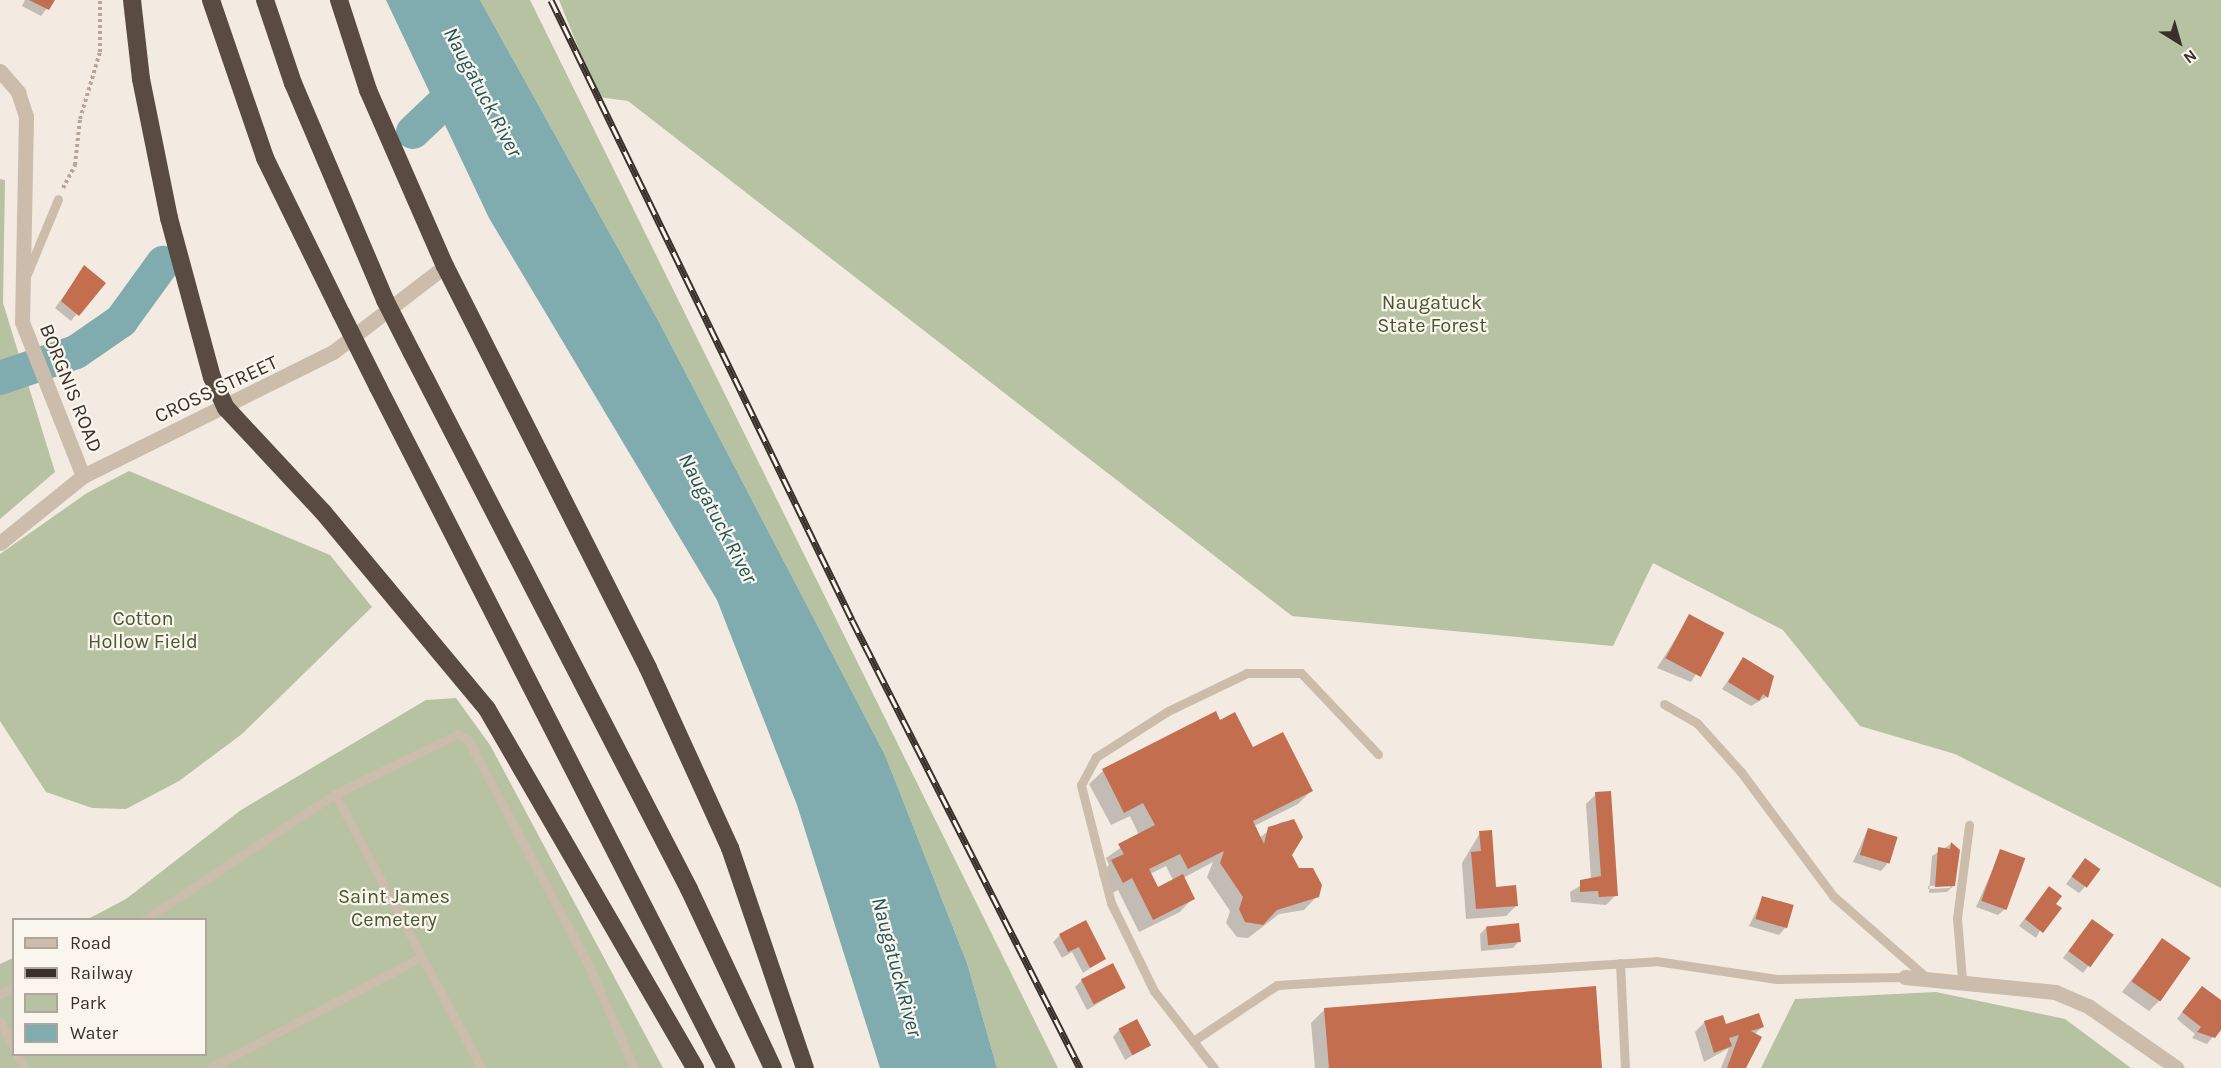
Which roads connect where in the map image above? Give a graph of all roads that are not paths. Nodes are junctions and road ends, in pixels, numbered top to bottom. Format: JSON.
{"nodes":[{"id":1,"x":132,"y":0,"type":"edge"},
{"id":2,"x":211,"y":0,"type":"edge"},
{"id":3,"x":265,"y":0,"type":"edge"},
{"id":4,"x":339,"y":0,"type":"edge"},
{"id":5,"x":0,"y":71,"type":"edge"},
{"id":6,"x":58,"y":199,"type":"road end"},
{"id":7,"x":446,"y":266,"type":"junction"},
{"id":8,"x":23,"y":282,"type":"junction"},
{"id":9,"x":226,"y":408,"type":"junction"},
{"id":10,"x":83,"y":476,"type":"junction"},
{"id":11,"x":0,"y":543,"type":"edge"},
{"id":12,"x":1664,"y":704,"type":"dead end"},
{"id":13,"x":1378,"y":754,"type":"dead end"},
{"id":14,"x":335,"y":794,"type":"junction"},
{"id":15,"x":1969,"y":825,"type":"dead end"},
{"id":16,"x":147,"y":918,"type":"edge"},
{"id":17,"x":421,"y":957,"type":"junction"},
{"id":18,"x":1620,"y":963,"type":"junction"},
{"id":19,"x":1905,"y":977,"type":"joint"},
{"id":20,"x":1926,"y":978,"type":"junction"},
{"id":21,"x":1962,"y":979,"type":"junction"},
{"id":22,"x":0,"y":1022,"type":"edge"},
{"id":23,"x":1193,"y":1041,"type":"junction"},
{"id":24,"x":12,"y":1043,"type":"edge"},
{"id":25,"x":210,"y":1068,"type":"edge"},
{"id":26,"x":481,"y":1068,"type":"edge"},
{"id":27,"x":634,"y":1068,"type":"edge"},
{"id":28,"x":695,"y":1068,"type":"edge"},
{"id":29,"x":726,"y":1068,"type":"edge"},
{"id":30,"x":773,"y":1068,"type":"edge"},
{"id":31,"x":805,"y":1068,"type":"edge"},
{"id":32,"x":1215,"y":1068,"type":"edge"},
{"id":33,"x":1625,"y":1068,"type":"edge"},
{"id":34,"x":2176,"y":1068,"type":"edge"}],
"edges":[{"from":1,"to":9,"type":"highway"},
{"from":2,"to":29,"type":"highway","bridge":true},
{"from":3,"to":30,"type":"highway","bridge":true},
{"from":4,"to":7,"type":"highway"},
{"from":5,"to":8,"type":"street","name":"BORGNIS ROAD"},
{"from":6,"to":8,"type":"lane"},
{"from":7,"to":9,"type":"street","name":"CROSS STREET"},
{"from":7,"to":31,"type":"highway"},
{"from":8,"to":10,"type":"street","name":"BORGNIS ROAD"},
{"from":9,"to":10,"type":"street","name":"CROSS STREET"},
{"from":9,"to":28,"type":"highway"},
{"from":10,"to":11,"type":"street","name":"CROSS STREET"},
{"from":12,"to":20,"type":"lane"},
{"from":13,"to":23,"type":"lane"},
{"from":14,"to":16,"type":"lane"},
{"from":14,"to":17,"type":"lane"},
{"from":14,"to":27,"type":"lane"},
{"from":15,"to":21,"type":"lane"},
{"from":17,"to":25,"type":"lane"},
{"from":17,"to":26,"type":"lane"},
{"from":18,"to":19,"type":"lane"},
{"from":18,"to":23,"type":"lane"},
{"from":18,"to":33,"type":"lane"},
{"from":19,"to":20,"type":"street"},
{"from":20,"to":21,"type":"street"},
{"from":21,"to":34,"type":"street"},
{"from":22,"to":24,"type":"lane"},
{"from":23,"to":32,"type":"lane"}]}
